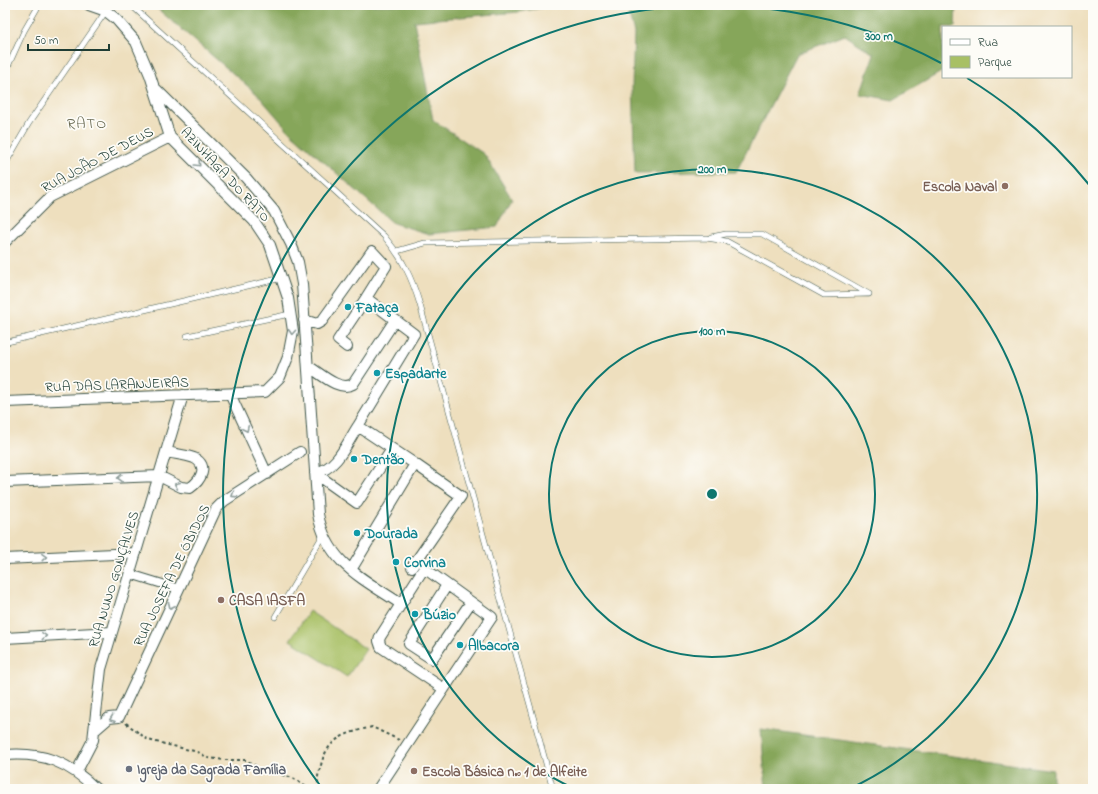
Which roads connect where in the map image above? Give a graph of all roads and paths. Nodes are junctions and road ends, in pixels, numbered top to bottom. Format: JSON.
{"nodes":[{"id":1,"x":39,"y":5,"type":"edge"},
{"id":2,"x":88,"y":5,"type":"edge"},
{"id":3,"x":131,"y":5,"type":"edge"},
{"id":4,"x":106,"y":11,"type":"junction"},
{"id":5,"x":5,"y":73,"type":"edge"},
{"id":6,"x":155,"y":88,"type":"junction"},
{"id":7,"x":170,"y":137,"type":"junction"},
{"id":8,"x":7,"y":161,"type":"dead end"},
{"id":9,"x":706,"y":238,"type":"junction"},
{"id":10,"x":5,"y":242,"type":"edge"},
{"id":11,"x":397,"y":251,"type":"junction"},
{"id":12,"x":282,"y":278,"type":"junction"},
{"id":13,"x":366,"y":298,"type":"junction"},
{"id":14,"x":290,"y":314,"type":"junction"},
{"id":15,"x":304,"y":320,"type":"junction"},
{"id":16,"x":395,"y":320,"type":"junction"},
{"id":17,"x":187,"y":336,"type":"dead end"},
{"id":18,"x":7,"y":342,"type":"dead end"},
{"id":19,"x":347,"y":347,"type":"dead end"},
{"id":20,"x":308,"y":366,"type":"junction"},
{"id":21,"x":230,"y":394,"type":"junction"},
{"id":22,"x":183,"y":395,"type":"junction"},
{"id":23,"x":5,"y":402,"type":"edge"},
{"id":24,"x":358,"y":426,"type":"junction"},
{"id":25,"x":392,"y":449,"type":"junction"},
{"id":26,"x":166,"y":452,"type":"junction"},
{"id":27,"x":300,"y":452,"type":"dead end"},
{"id":28,"x":415,"y":464,"type":"junction"},
{"id":29,"x":315,"y":473,"type":"junction"},
{"id":30,"x":267,"y":474,"type":"junction"},
{"id":31,"x":159,"y":476,"type":"junction"},
{"id":32,"x":5,"y":482,"type":"edge"},
{"id":33,"x":323,"y":535,"type":"junction"},
{"id":34,"x":136,"y":553,"type":"junction"},
{"id":35,"x":5,"y":559,"type":"edge"},
{"id":36,"x":412,"y":567,"type":"dead end"},
{"id":37,"x":351,"y":570,"type":"junction"},
{"id":38,"x":130,"y":574,"type":"junction"},
{"id":39,"x":447,"y":585,"type":"junction"},
{"id":40,"x":179,"y":589,"type":"junction"},
{"id":41,"x":471,"y":602,"type":"junction"},
{"id":42,"x":401,"y":604,"type":"junction"},
{"id":43,"x":275,"y":617,"type":"dead end"},
{"id":44,"x":112,"y":632,"type":"junction"},
{"id":45,"x":5,"y":638,"type":"edge"},
{"id":46,"x":444,"y":689,"type":"junction"},
{"id":47,"x":119,"y":717,"type":"junction"},
{"id":48,"x":94,"y":731,"type":"junction"},
{"id":49,"x":408,"y":745,"type":"junction"},
{"id":50,"x":5,"y":755,"type":"edge"},
{"id":51,"x":80,"y":773,"type":"junction"},
{"id":52,"x":96,"y":789,"type":"edge"},
{"id":53,"x":309,"y":789,"type":"edge"},
{"id":54,"x":320,"y":789,"type":"edge"},
{"id":55,"x":378,"y":789,"type":"edge"},
{"id":56,"x":553,"y":789,"type":"edge"}],
"edges":[{"from":1,"to":5,"type":"lane"},
{"from":2,"to":4,"type":"street","name":"AZINHAGA DO RATO"},
{"from":3,"to":11,"type":"lane"},
{"from":4,"to":6,"type":"street","name":"AZINHAGA DO RATO"},
{"from":4,"to":8,"type":"lane"},
{"from":6,"to":7,"type":"street","name":"AZINHAGA DO RATO"},
{"from":6,"to":15,"type":"street"},
{"from":7,"to":10,"type":"street","name":"RUA JOÃO DE DEUS"},
{"from":7,"to":12,"type":"street","name":"AZINHAGA DO RATO","one_way":true},
{"from":9,"to":9,"type":"lane"},
{"from":9,"to":11,"type":"lane"},
{"from":11,"to":56,"type":"lane"},
{"from":12,"to":14,"type":"street","name":"AZINHAGA DO RATO"},
{"from":12,"to":18,"type":"lane"},
{"from":13,"to":15,"type":"street"},
{"from":13,"to":16,"type":"street"},
{"from":13,"to":19,"type":"street"},
{"from":14,"to":17,"type":"lane"},
{"from":14,"to":21,"type":"street","name":"AZINHAGA DO RATO","one_way":true},
{"from":15,"to":20,"type":"street"},
{"from":16,"to":20,"type":"street"},
{"from":16,"to":24,"type":"street"},
{"from":20,"to":29,"type":"street"},
{"from":21,"to":22,"type":"street","name":"RUA DAS LARANJEIRAS"},
{"from":21,"to":30,"type":"street","one_way":true},
{"from":22,"to":23,"type":"street","name":"RUA DAS LARANJEIRAS"},
{"from":22,"to":26,"type":"street","name":"RUA NUNO GONÇALVES"},
{"from":24,"to":25,"type":"street"},
{"from":24,"to":29,"type":"street"},
{"from":25,"to":28,"type":"street"},
{"from":25,"to":29,"type":"street"},
{"from":26,"to":31,"type":"street","name":"RUA NUNO GONÇALVES"},
{"from":26,"to":31,"type":"street","one_way":true},
{"from":27,"to":30,"type":"street","name":"RUA JOSEFA DE ÓBIDOS"},
{"from":28,"to":36,"type":"street"},
{"from":28,"to":37,"type":"street"},
{"from":29,"to":33,"type":"street"},
{"from":30,"to":40,"type":"street","name":"RUA JOSEFA DE ÓBIDOS","one_way":true},
{"from":31,"to":32,"type":"street","one_way":true},
{"from":31,"to":34,"type":"street","name":"RUA NUNO GONÇALVES"},
{"from":33,"to":37,"type":"street"},
{"from":33,"to":43,"type":"lane"},
{"from":35,"to":34,"type":"street","one_way":true},
{"from":34,"to":38,"type":"street","name":"RUA NUNO GONÇALVES"},
{"from":37,"to":42,"type":"street"},
{"from":38,"to":40,"type":"street"},
{"from":38,"to":44,"type":"street","name":"RUA NUNO GONÇALVES"},
{"from":39,"to":41,"type":"street"},
{"from":39,"to":41,"type":"street"},
{"from":39,"to":42,"type":"street"},
{"from":40,"to":47,"type":"street","name":"RUA JOSEFA DE ÓBIDOS","one_way":true},
{"from":41,"to":46,"type":"street"},
{"from":42,"to":46,"type":"street"},
{"from":45,"to":44,"type":"street","one_way":true},
{"from":44,"to":48,"type":"street","name":"RUA NUNO GONÇALVES"},
{"from":46,"to":49,"type":"street"},
{"from":47,"to":48,"type":"street","one_way":true},
{"from":47,"to":53,"type":"path"},
{"from":48,"to":51,"type":"street","name":"RUA NUNO GONÇALVES"},
{"from":49,"to":54,"type":"path"},
{"from":49,"to":55,"type":"street"},
{"from":50,"to":51,"type":"street"},
{"from":51,"to":52,"type":"street"}]}
